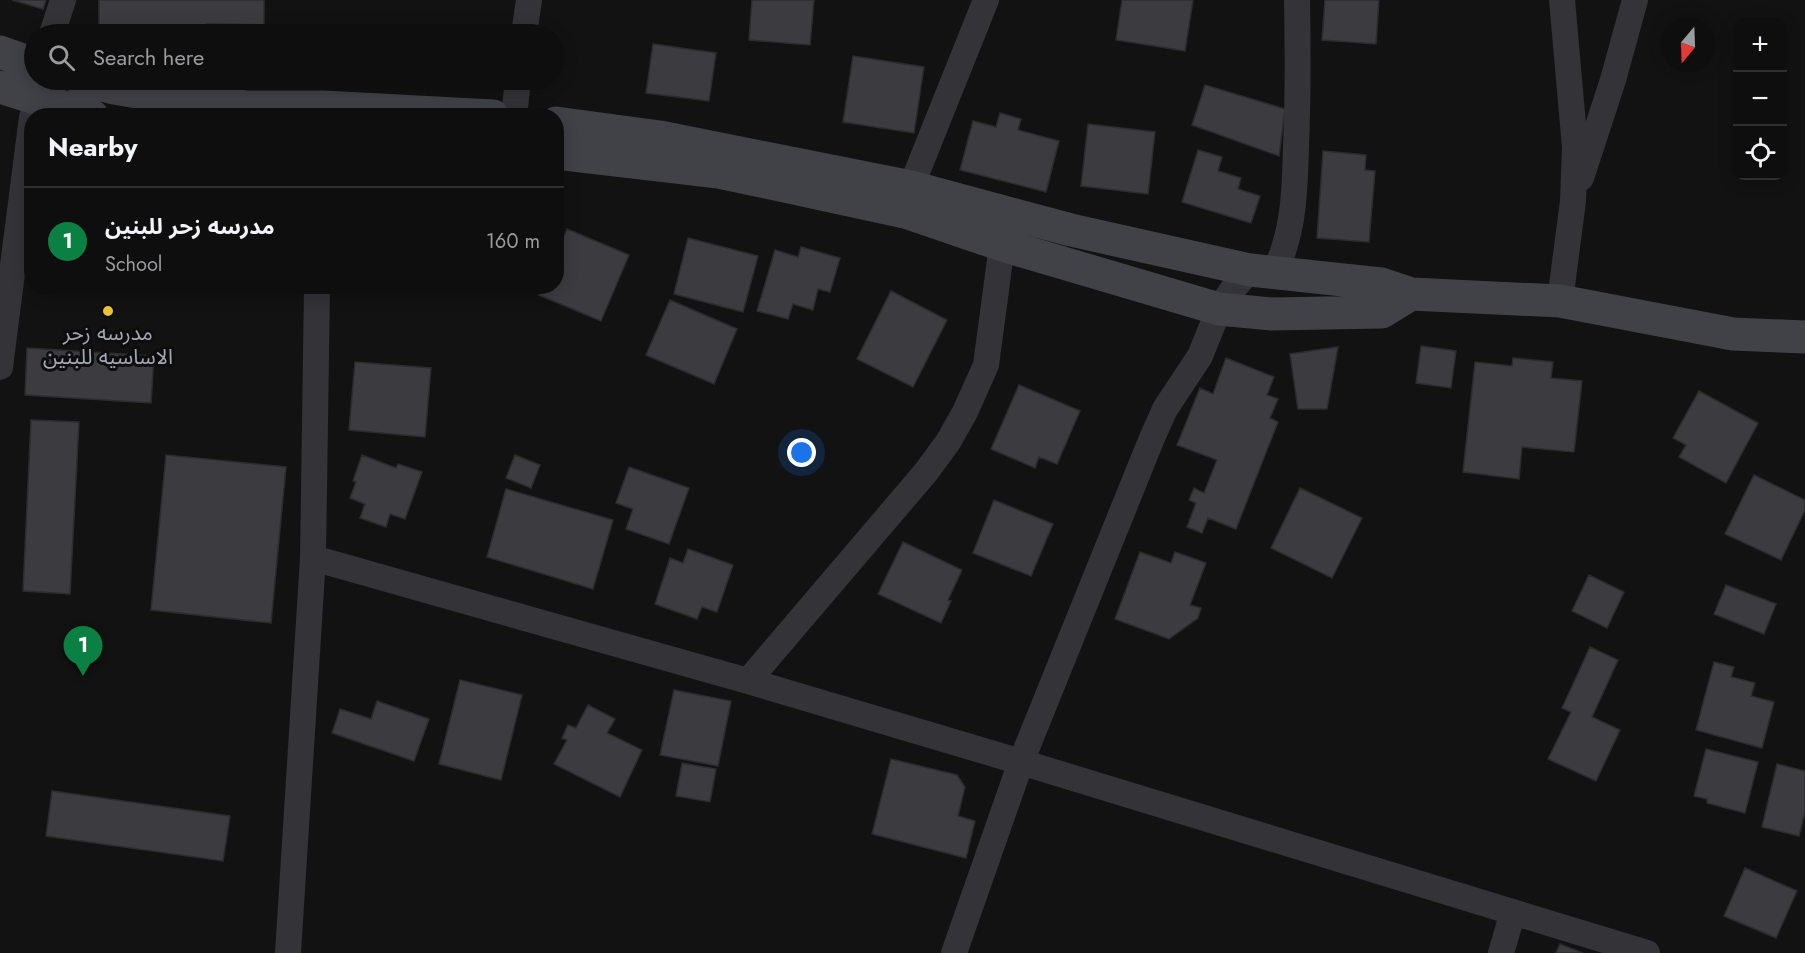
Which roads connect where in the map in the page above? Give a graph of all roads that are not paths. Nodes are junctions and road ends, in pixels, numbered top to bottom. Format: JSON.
{"nodes":[{"id":1,"x":63,"y":0,"type":"edge"},
{"id":2,"x":529,"y":0,"type":"edge"},
{"id":3,"x":986,"y":0,"type":"edge"},
{"id":4,"x":1297,"y":0,"type":"edge"},
{"id":5,"x":1562,"y":0,"type":"edge"},
{"id":6,"x":1635,"y":0,"type":"edge"},
{"id":7,"x":55,"y":24,"type":"edge"},
{"id":8,"x":525,"y":24,"type":"edge"},
{"id":9,"x":0,"y":52,"type":"edge"},
{"id":10,"x":24,"y":60,"type":"edge"},
{"id":11,"x":0,"y":87,"type":"edge"},
{"id":12,"x":126,"y":90,"type":"edge"},
{"id":13,"x":517,"y":90,"type":"edge"},
{"id":14,"x":34,"y":102,"type":"edge"},
{"id":15,"x":59,"y":108,"type":"edge"},
{"id":16,"x":265,"y":108,"type":"edge"},
{"id":17,"x":515,"y":108,"type":"edge"},
{"id":18,"x":564,"y":124,"type":"edge"},
{"id":19,"x":564,"y":154,"type":"edge"},
{"id":20,"x":24,"y":180,"type":"edge"},
{"id":21,"x":908,"y":199,"type":"junction"},
{"id":22,"x":1573,"y":201,"type":"junction"},
{"id":23,"x":1002,"y":245,"type":"junction"},
{"id":24,"x":1250,"y":270,"type":"junction"},
{"id":25,"x":317,"y":294,"type":"edge"},
{"id":26,"x":1411,"y":294,"type":"junction"},
{"id":27,"x":1560,"y":301,"type":"junction"},
{"id":28,"x":1219,"y":309,"type":"junction"},
{"id":29,"x":1805,"y":337,"type":"edge"},
{"id":30,"x":0,"y":367,"type":"edge"},
{"id":31,"x":313,"y":558,"type":"junction"},
{"id":32,"x":748,"y":681,"type":"junction"},
{"id":33,"x":1021,"y":762,"type":"junction"},
{"id":34,"x":1513,"y":912,"type":"junction"},
{"id":35,"x":288,"y":953,"type":"edge"},
{"id":36,"x":954,"y":953,"type":"edge"},
{"id":37,"x":1501,"y":953,"type":"edge"},
{"id":38,"x":1647,"y":953,"type":"edge"}],
"edges":[{"from":1,"to":7,"type":"street"},
{"from":2,"to":8,"type":"street"},
{"from":3,"to":21,"type":"street"},
{"from":4,"to":24,"type":"street"},
{"from":5,"to":22,"type":"street"},
{"from":6,"to":22,"type":"street"},
{"from":9,"to":10,"type":"street"},
{"from":11,"to":14,"type":"street"},
{"from":12,"to":16,"type":"street"},
{"from":13,"to":17,"type":"street"},
{"from":14,"to":15,"type":"street"},
{"from":18,"to":21,"type":"street"},
{"from":19,"to":21,"type":"street"},
{"from":20,"to":30,"type":"street"},
{"from":21,"to":23,"type":"street"},
{"from":21,"to":24,"type":"street"},
{"from":22,"to":27,"type":"street"},
{"from":23,"to":28,"type":"street"},
{"from":23,"to":32,"type":"street"},
{"from":24,"to":26,"type":"street"},
{"from":24,"to":28,"type":"street"},
{"from":25,"to":31,"type":"street"},
{"from":26,"to":27,"type":"street"},
{"from":26,"to":28,"type":"street"},
{"from":27,"to":29,"type":"street"},
{"from":28,"to":33,"type":"street"},
{"from":31,"to":32,"type":"street"},
{"from":31,"to":35,"type":"street"},
{"from":32,"to":33,"type":"street"},
{"from":33,"to":34,"type":"street"},
{"from":33,"to":36,"type":"street"},
{"from":34,"to":37,"type":"street"},
{"from":34,"to":38,"type":"street"}]}
